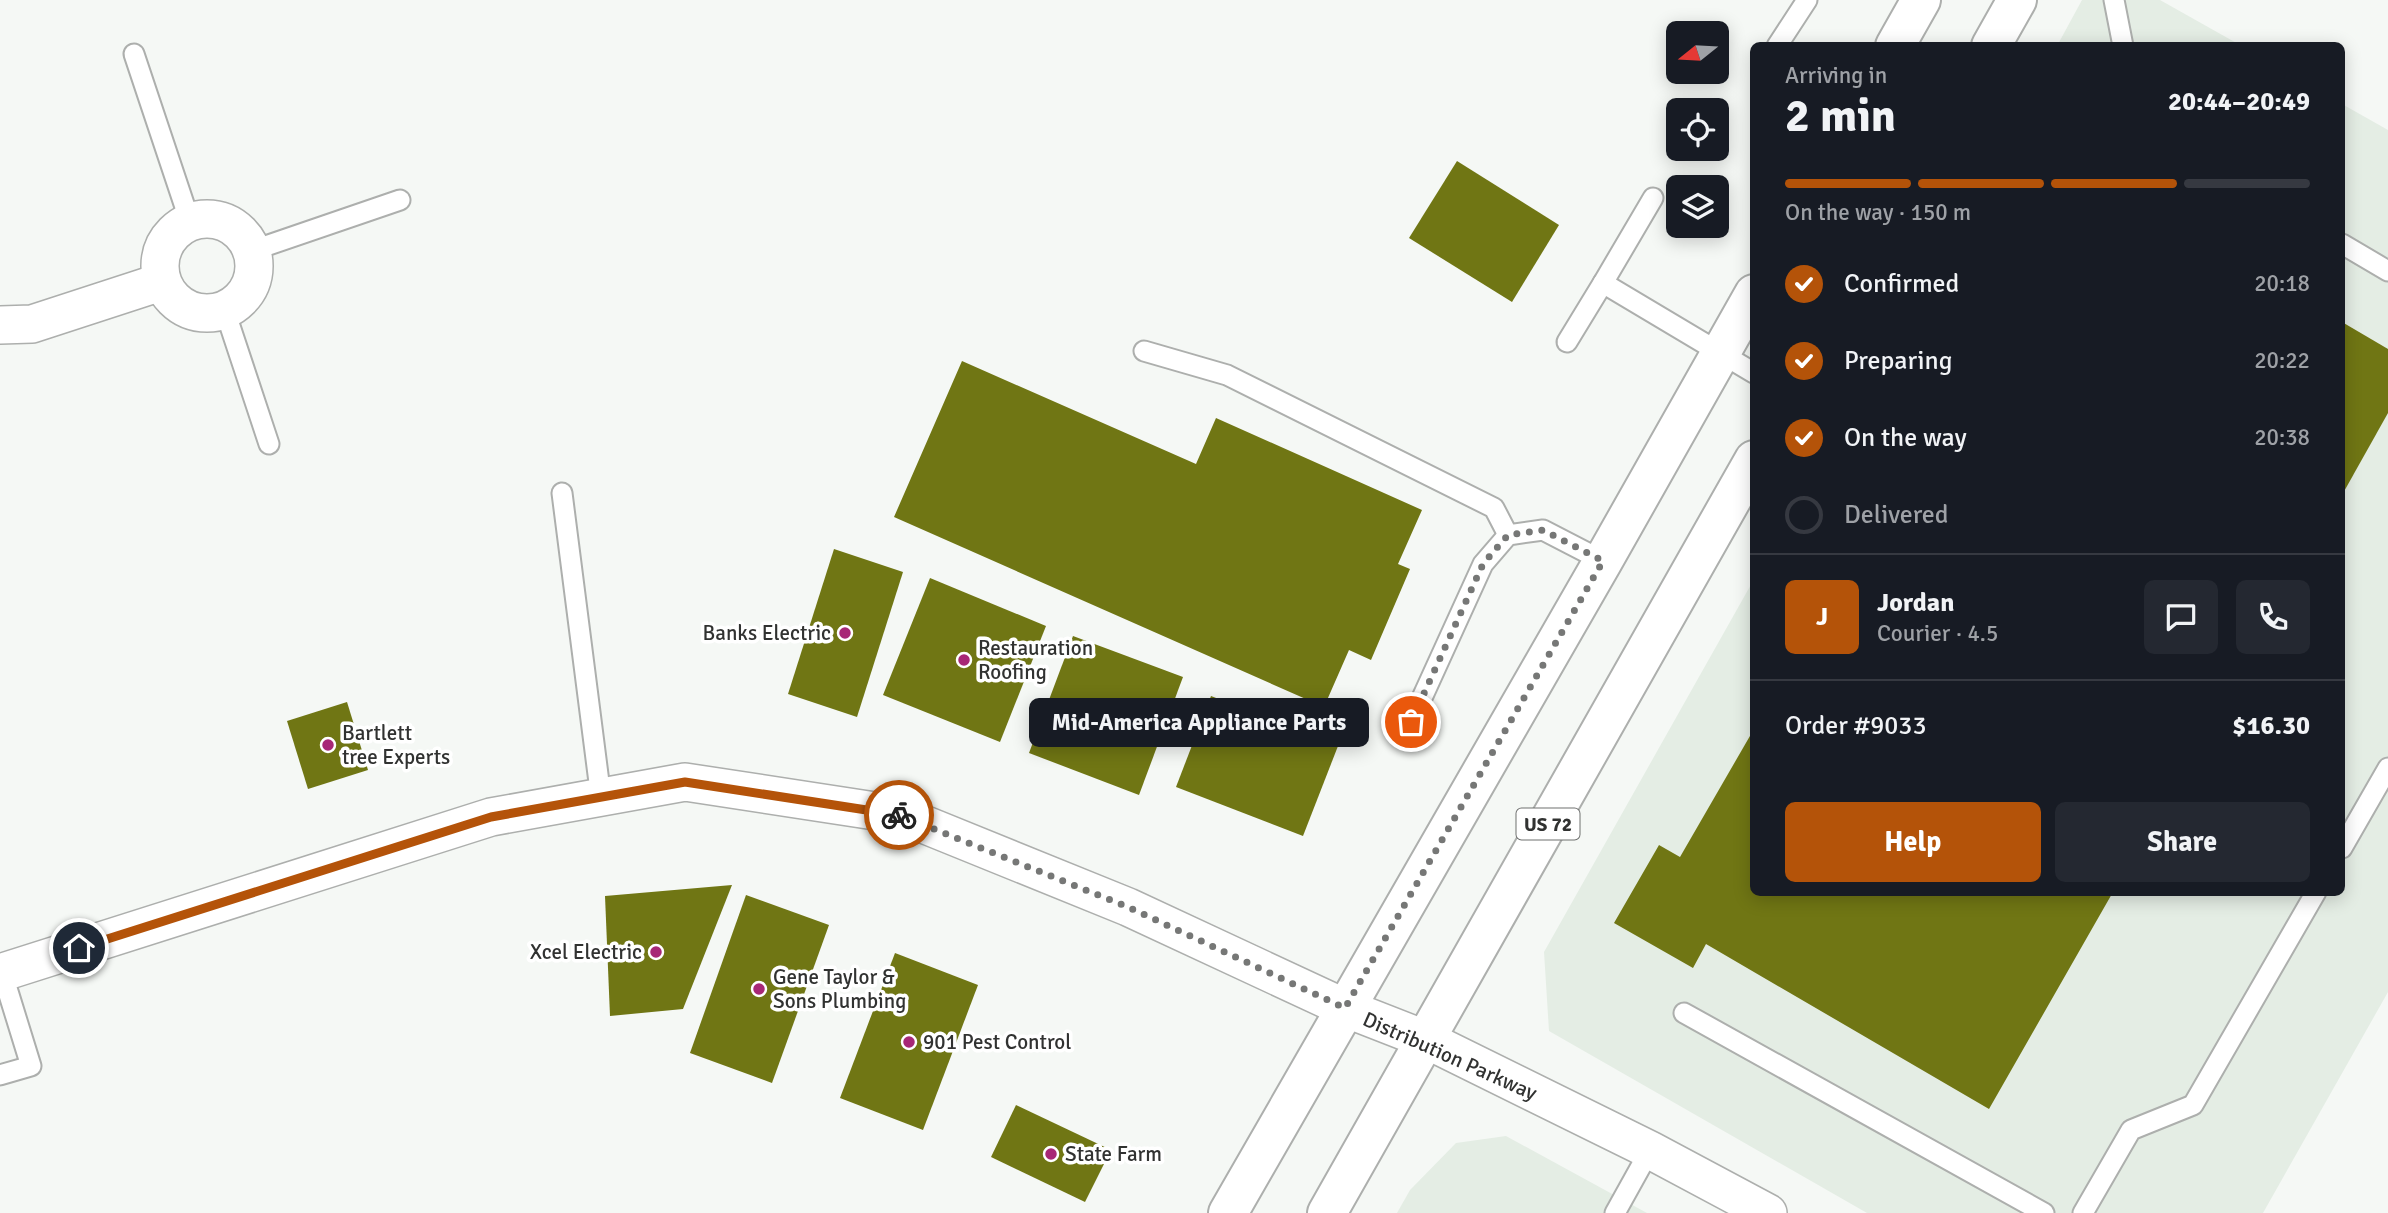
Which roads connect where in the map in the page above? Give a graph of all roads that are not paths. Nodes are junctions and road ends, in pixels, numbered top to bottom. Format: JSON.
{"nodes":[{"id":1,"x":1807,"y":0,"type":"edge"},
{"id":2,"x":1921,"y":0,"type":"edge"},
{"id":3,"x":2017,"y":0,"type":"edge"},
{"id":4,"x":2114,"y":0,"type":"edge"},
{"id":5,"x":1780,"y":42,"type":"edge"},
{"id":6,"x":1897,"y":42,"type":"edge"},
{"id":7,"x":1993,"y":42,"type":"edge"},
{"id":8,"x":2122,"y":42,"type":"edge"},
{"id":9,"x":134,"y":54,"type":"dead end"},
{"id":10,"x":1653,"y":198,"type":"dead end"},
{"id":11,"x":400,"y":200,"type":"dead end"},
{"id":12,"x":190,"y":222,"type":"junction"},
{"id":13,"x":2345,"y":246,"type":"edge"},
{"id":14,"x":251,"y":251,"type":"junction"},
{"id":15,"x":2388,"y":271,"type":"edge"},
{"id":16,"x":162,"y":282,"type":"junction"},
{"id":17,"x":1603,"y":283,"type":"junction"},
{"id":18,"x":1750,"y":301,"type":"edge"},
{"id":19,"x":225,"y":311,"type":"junction"},
{"id":20,"x":0,"y":325,"type":"edge"},
{"id":21,"x":1567,"y":342,"type":"dead end"},
{"id":22,"x":1144,"y":351,"type":"dead end"},
{"id":23,"x":1719,"y":353,"type":"junction"},
{"id":24,"x":1750,"y":371,"type":"edge"},
{"id":25,"x":269,"y":444,"type":"dead end"},
{"id":26,"x":1750,"y":467,"type":"edge"},
{"id":27,"x":562,"y":493,"type":"dead end"},
{"id":28,"x":1508,"y":535,"type":"junction"},
{"id":29,"x":1603,"y":561,"type":"junction"},
{"id":30,"x":1411,"y":722,"type":"dead end"},
{"id":31,"x":2388,"y":768,"type":"edge"},
{"id":32,"x":601,"y":798,"type":"junction"},
{"id":33,"x":2345,"y":843,"type":"edge"},
{"id":34,"x":2314,"y":896,"type":"edge"},
{"id":35,"x":1,"y":972,"type":"edge"},
{"id":36,"x":1345,"y":1008,"type":"junction"},
{"id":37,"x":1684,"y":1013,"type":"dead end"},
{"id":38,"x":1427,"y":1041,"type":"junction"},
{"id":39,"x":0,"y":1075,"type":"edge"},
{"id":40,"x":1650,"y":1150,"type":"junction"},
{"id":41,"x":1766,"y":1212,"type":"edge"},
{"id":42,"x":1228,"y":1213,"type":"edge"},
{"id":43,"x":1327,"y":1213,"type":"edge"},
{"id":44,"x":1615,"y":1213,"type":"edge"},
{"id":45,"x":2044,"y":1213,"type":"edge"},
{"id":46,"x":2083,"y":1213,"type":"edge"}],
"edges":[{"from":1,"to":5,"type":"lane"},
{"from":2,"to":6,"type":"main road"},
{"from":3,"to":7,"type":"main road"},
{"from":4,"to":8,"type":"lane"},
{"from":9,"to":12,"type":"lane"},
{"from":10,"to":17,"type":"lane"},
{"from":11,"to":14,"type":"lane"},
{"from":12,"to":14,"type":"street"},
{"from":12,"to":16,"type":"street"},
{"from":13,"to":15,"type":"lane"},
{"from":14,"to":19,"type":"street"},
{"from":16,"to":19,"type":"street"},
{"from":16,"to":20,"type":"street"},
{"from":17,"to":21,"type":"lane"},
{"from":17,"to":23,"type":"lane"},
{"from":18,"to":23,"type":"main road"},
{"from":19,"to":25,"type":"lane"},
{"from":22,"to":28,"type":"lane"},
{"from":23,"to":24,"type":"lane"},
{"from":23,"to":29,"type":"main road"},
{"from":26,"to":38,"type":"main road","number":"US 72"},
{"from":27,"to":32,"type":"lane"},
{"from":28,"to":29,"type":"lane"},
{"from":28,"to":30,"type":"lane"},
{"from":29,"to":36,"type":"main road"},
{"from":31,"to":33,"type":"lane"},
{"from":32,"to":35,"type":"street","name":"Distribution Parkway"},
{"from":32,"to":36,"type":"street","name":"Distribution Parkway"},
{"from":34,"to":46,"type":"lane"},
{"from":35,"to":39,"type":"lane"},
{"from":36,"to":38,"type":"street","name":"Distribution Parkway"},
{"from":36,"to":42,"type":"main road"},
{"from":37,"to":45,"type":"lane"},
{"from":38,"to":40,"type":"street","name":"Distribution Parkway"},
{"from":38,"to":43,"type":"main road","number":"US 72"},
{"from":40,"to":41,"type":"street","name":"Distribution Parkway"},
{"from":40,"to":44,"type":"lane"}]}
